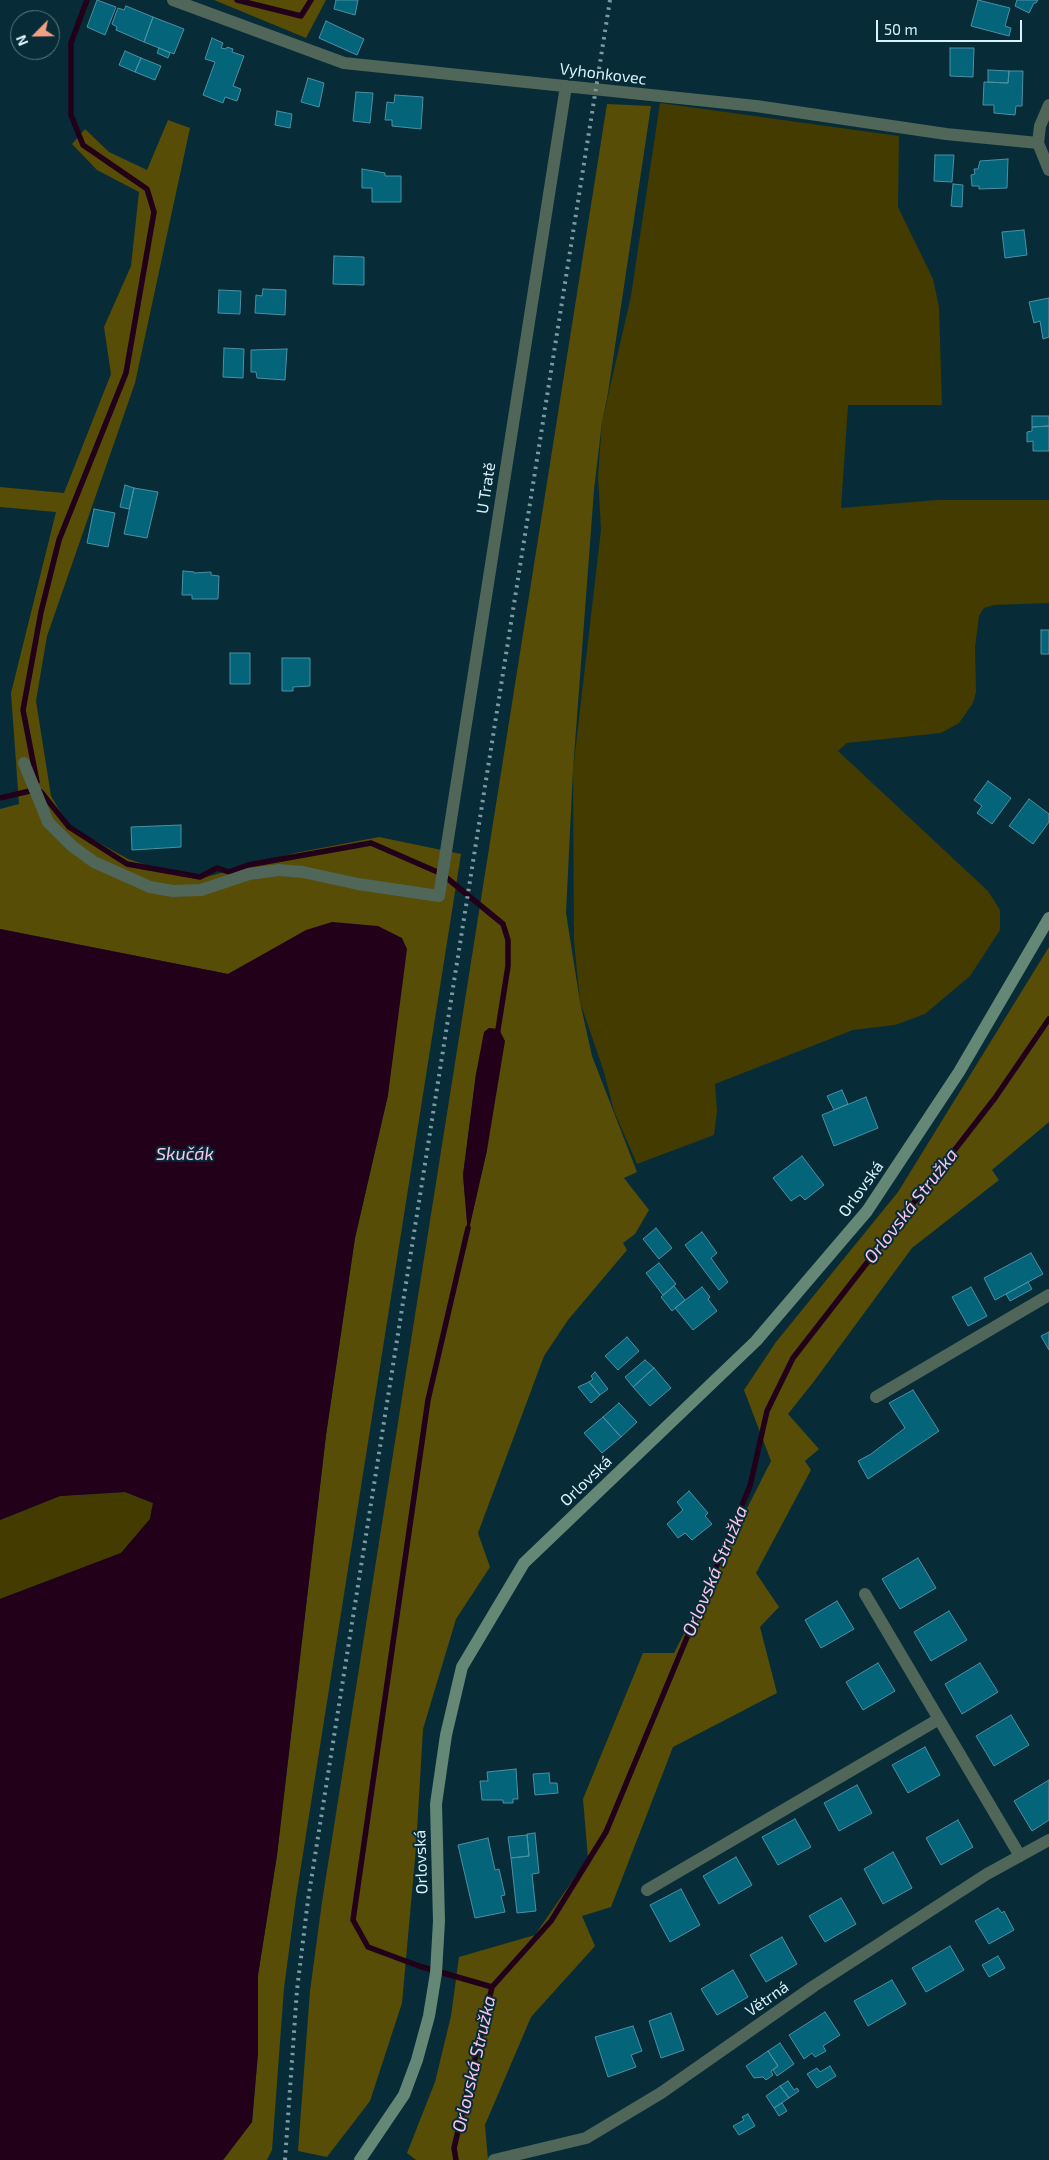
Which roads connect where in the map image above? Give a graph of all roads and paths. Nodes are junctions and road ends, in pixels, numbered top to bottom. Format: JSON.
{"nodes":[{"id":1,"x":173,"y":0,"type":"edge"},
{"id":2,"x":566,"y":86,"type":"junction"},
{"id":3,"x":1049,"y":105,"type":"edge"},
{"id":4,"x":1038,"y":144,"type":"junction"},
{"id":5,"x":1049,"y":170,"type":"edge"},
{"id":6,"x":24,"y":763,"type":"dead end"},
{"id":7,"x":1049,"y":918,"type":"edge"},
{"id":8,"x":1049,"y":1295,"type":"edge"},
{"id":9,"x":876,"y":1397,"type":"dead end"},
{"id":10,"x":865,"y":1594,"type":"dead end"},
{"id":11,"x":939,"y":1719,"type":"junction"},
{"id":12,"x":1049,"y":1840,"type":"edge"},
{"id":13,"x":1020,"y":1856,"type":"junction"},
{"id":14,"x":646,"y":1890,"type":"dead end"},
{"id":15,"x":360,"y":2160,"type":"edge"},
{"id":16,"x":494,"y":2160,"type":"edge"}],
"edges":[{"from":1,"to":2,"type":"street","name":"Vyhonkovec"},
{"from":2,"to":4,"type":"street","name":"Vyhonkovec"},
{"from":2,"to":6,"type":"street","name":"U Tratě"},
{"from":3,"to":4,"type":"street"},
{"from":4,"to":5,"type":"street"},
{"from":7,"to":15,"type":"main road","name":"Orlovská"},
{"from":8,"to":9,"type":"street"},
{"from":10,"to":11,"type":"street"},
{"from":11,"to":13,"type":"street"},
{"from":11,"to":14,"type":"street"},
{"from":12,"to":13,"type":"street","name":"Větrná"},
{"from":13,"to":16,"type":"street","name":"Větrná"}]}
